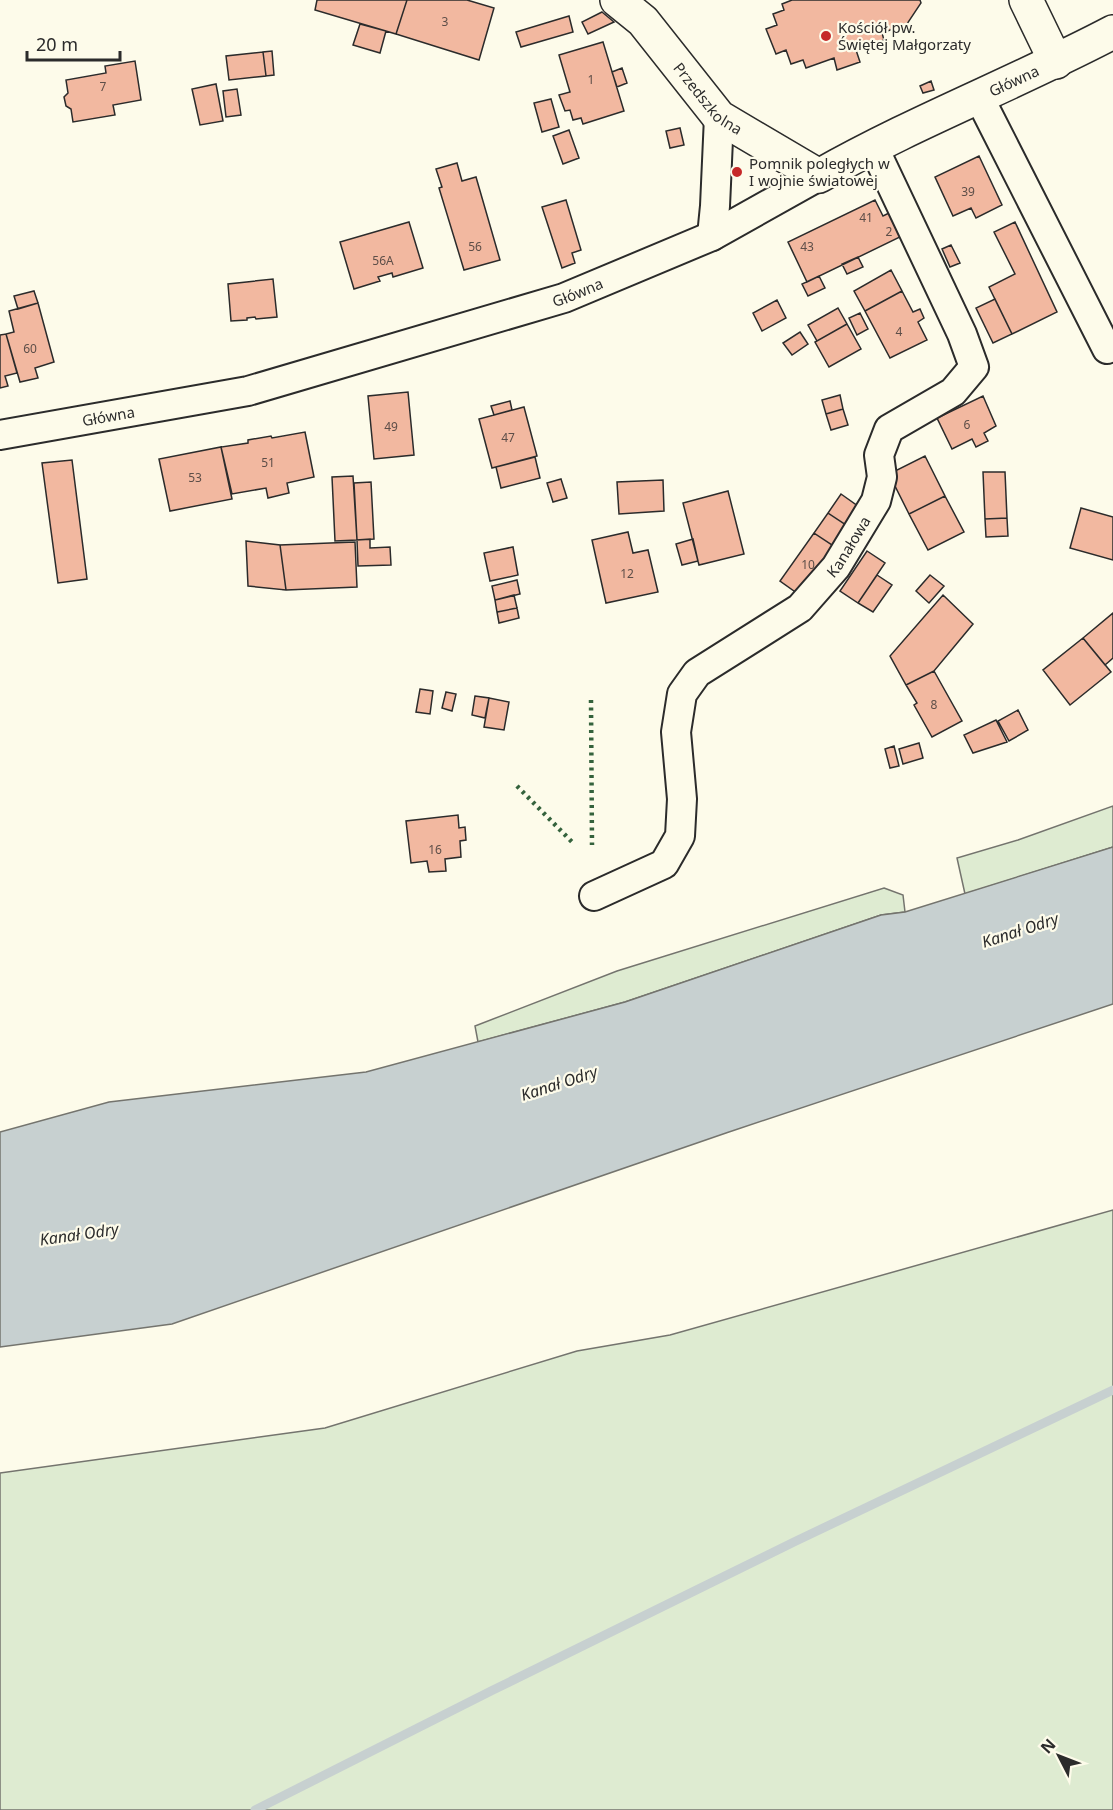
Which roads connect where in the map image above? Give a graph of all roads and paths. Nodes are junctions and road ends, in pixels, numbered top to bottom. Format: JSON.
{"nodes":[{"id":1,"x":616,"y":0,"type":"edge"},
{"id":2,"x":1026,"y":0,"type":"edge"},
{"id":3,"x":1113,"y":32,"type":"edge"},
{"id":4,"x":1056,"y":62,"type":"junction"},
{"id":5,"x":979,"y":97,"type":"junction"},
{"id":6,"x":719,"y":117,"type":"junction"},
{"id":7,"x":873,"y":146,"type":"junction"},
{"id":8,"x":819,"y":176,"type":"junction"},
{"id":9,"x":712,"y":236,"type":"junction"},
{"id":10,"x":1107,"y":349,"type":"dead end"},
{"id":11,"x":0,"y":435,"type":"edge"},
{"id":12,"x":594,"y":896,"type":"dead end"}],
"edges":[{"from":1,"to":6,"type":"street","name":"Przedszkolna"},
{"from":2,"to":4,"type":"street"},
{"from":3,"to":4,"type":"street","name":"Główna"},
{"from":4,"to":5,"type":"street","name":"Główna"},
{"from":5,"to":7,"type":"street","name":"Główna"},
{"from":5,"to":10,"type":"street"},
{"from":6,"to":8,"type":"street","name":"Przedszkolna"},
{"from":6,"to":9,"type":"street"},
{"from":7,"to":8,"type":"street","name":"Główna"},
{"from":7,"to":12,"type":"street","name":"Kanałowa"},
{"from":8,"to":9,"type":"street","name":"Główna"},
{"from":9,"to":11,"type":"street","name":"Główna"}]}
